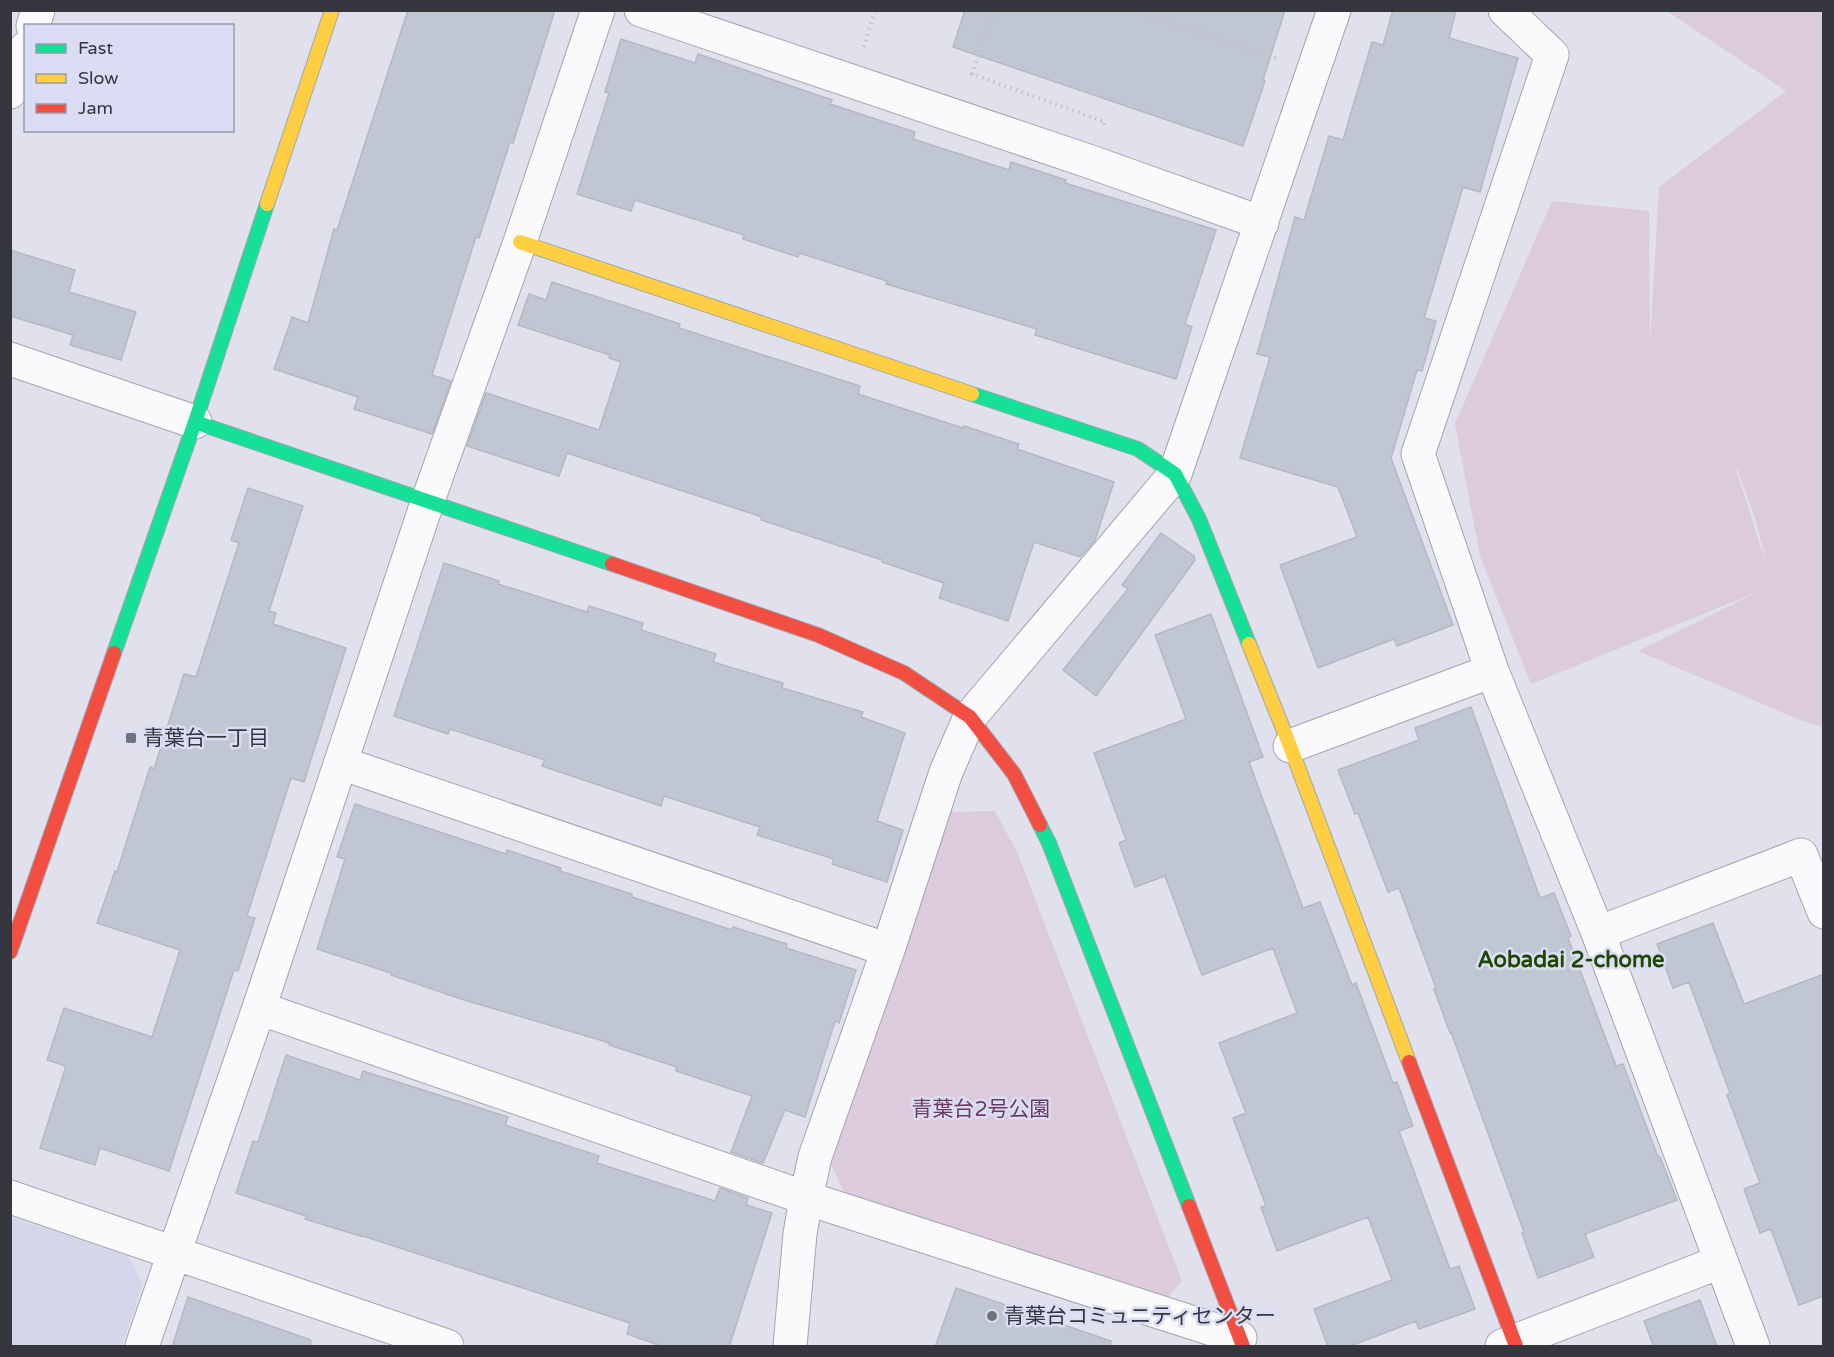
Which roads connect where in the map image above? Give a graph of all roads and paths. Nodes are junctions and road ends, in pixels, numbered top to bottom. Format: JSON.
{"nodes":[{"id":1,"x":332,"y":10,"type":"edge"},
{"id":2,"x":598,"y":10,"type":"edge"},
{"id":3,"x":641,"y":10,"type":"edge"},
{"id":4,"x":993,"y":10,"type":"edge"},
{"id":5,"x":1132,"y":10,"type":"edge"},
{"id":6,"x":1334,"y":10,"type":"edge"},
{"id":7,"x":1505,"y":10,"type":"edge"},
{"id":8,"x":1282,"y":50,"type":"dead end"},
{"id":9,"x":24,"y":54,"type":"edge"},
{"id":10,"x":10,"y":92,"type":"edge"},
{"id":11,"x":1091,"y":162,"type":"junction"},
{"id":12,"x":1262,"y":223,"type":"junction"},
{"id":13,"x":520,"y":242,"type":"junction"},
{"id":14,"x":10,"y":359,"type":"edge"},
{"id":15,"x":195,"y":422,"type":"junction"},
{"id":16,"x":1175,"y":474,"type":"junction"},
{"id":17,"x":427,"y":502,"type":"junction"},
{"id":18,"x":1492,"y":671,"type":"junction"},
{"id":19,"x":970,"y":717,"type":"junction"},
{"id":20,"x":1290,"y":746,"type":"junction"},
{"id":21,"x":341,"y":763,"type":"junction"},
{"id":22,"x":1824,"y":912,"type":"edge"},
{"id":23,"x":1598,"y":933,"type":"junction"},
{"id":24,"x":888,"y":950,"type":"junction"},
{"id":25,"x":10,"y":952,"type":"edge"},
{"id":26,"x":259,"y":1008,"type":"junction"},
{"id":27,"x":10,"y":1197,"type":"edge"},
{"id":28,"x":806,"y":1197,"type":"junction"},
{"id":29,"x":174,"y":1253,"type":"junction"},
{"id":30,"x":1720,"y":1262,"type":"junction"},
{"id":31,"x":1241,"y":1342,"type":"edge"},
{"id":32,"x":1511,"y":1345,"type":"edge"},
{"id":33,"x":142,"y":1347,"type":"edge"},
{"id":34,"x":447,"y":1347,"type":"edge"},
{"id":35,"x":790,"y":1347,"type":"edge"},
{"id":36,"x":1753,"y":1347,"type":"edge"}],
"edges":[{"from":1,"to":15,"type":"street"},
{"from":2,"to":13,"type":"street"},
{"from":3,"to":11,"type":"street"},
{"from":4,"to":11,"type":"path"},
{"from":5,"to":8,"type":"path"},
{"from":6,"to":12,"type":"street"},
{"from":7,"to":18,"type":"street"},
{"from":9,"to":10,"type":"street"},
{"from":11,"to":12,"type":"street"},
{"from":12,"to":16,"type":"street"},
{"from":13,"to":16,"type":"street"},
{"from":13,"to":17,"type":"street"},
{"from":14,"to":15,"type":"street"},
{"from":15,"to":17,"type":"street"},
{"from":15,"to":25,"type":"street"},
{"from":16,"to":19,"type":"street"},
{"from":16,"to":20,"type":"street"},
{"from":17,"to":19,"type":"street"},
{"from":17,"to":21,"type":"street"},
{"from":18,"to":20,"type":"street"},
{"from":18,"to":23,"type":"street"},
{"from":19,"to":24,"type":"street"},
{"from":19,"to":31,"type":"street"},
{"from":20,"to":32,"type":"street"},
{"from":21,"to":24,"type":"street"},
{"from":21,"to":26,"type":"street"},
{"from":22,"to":23,"type":"street"},
{"from":23,"to":30,"type":"street"},
{"from":24,"to":28,"type":"street"},
{"from":26,"to":28,"type":"street"},
{"from":26,"to":29,"type":"street"},
{"from":27,"to":29,"type":"street"},
{"from":28,"to":31,"type":"street"},
{"from":28,"to":35,"type":"street"},
{"from":29,"to":33,"type":"street"},
{"from":29,"to":34,"type":"street"},
{"from":30,"to":32,"type":"street"},
{"from":30,"to":36,"type":"street"}]}
